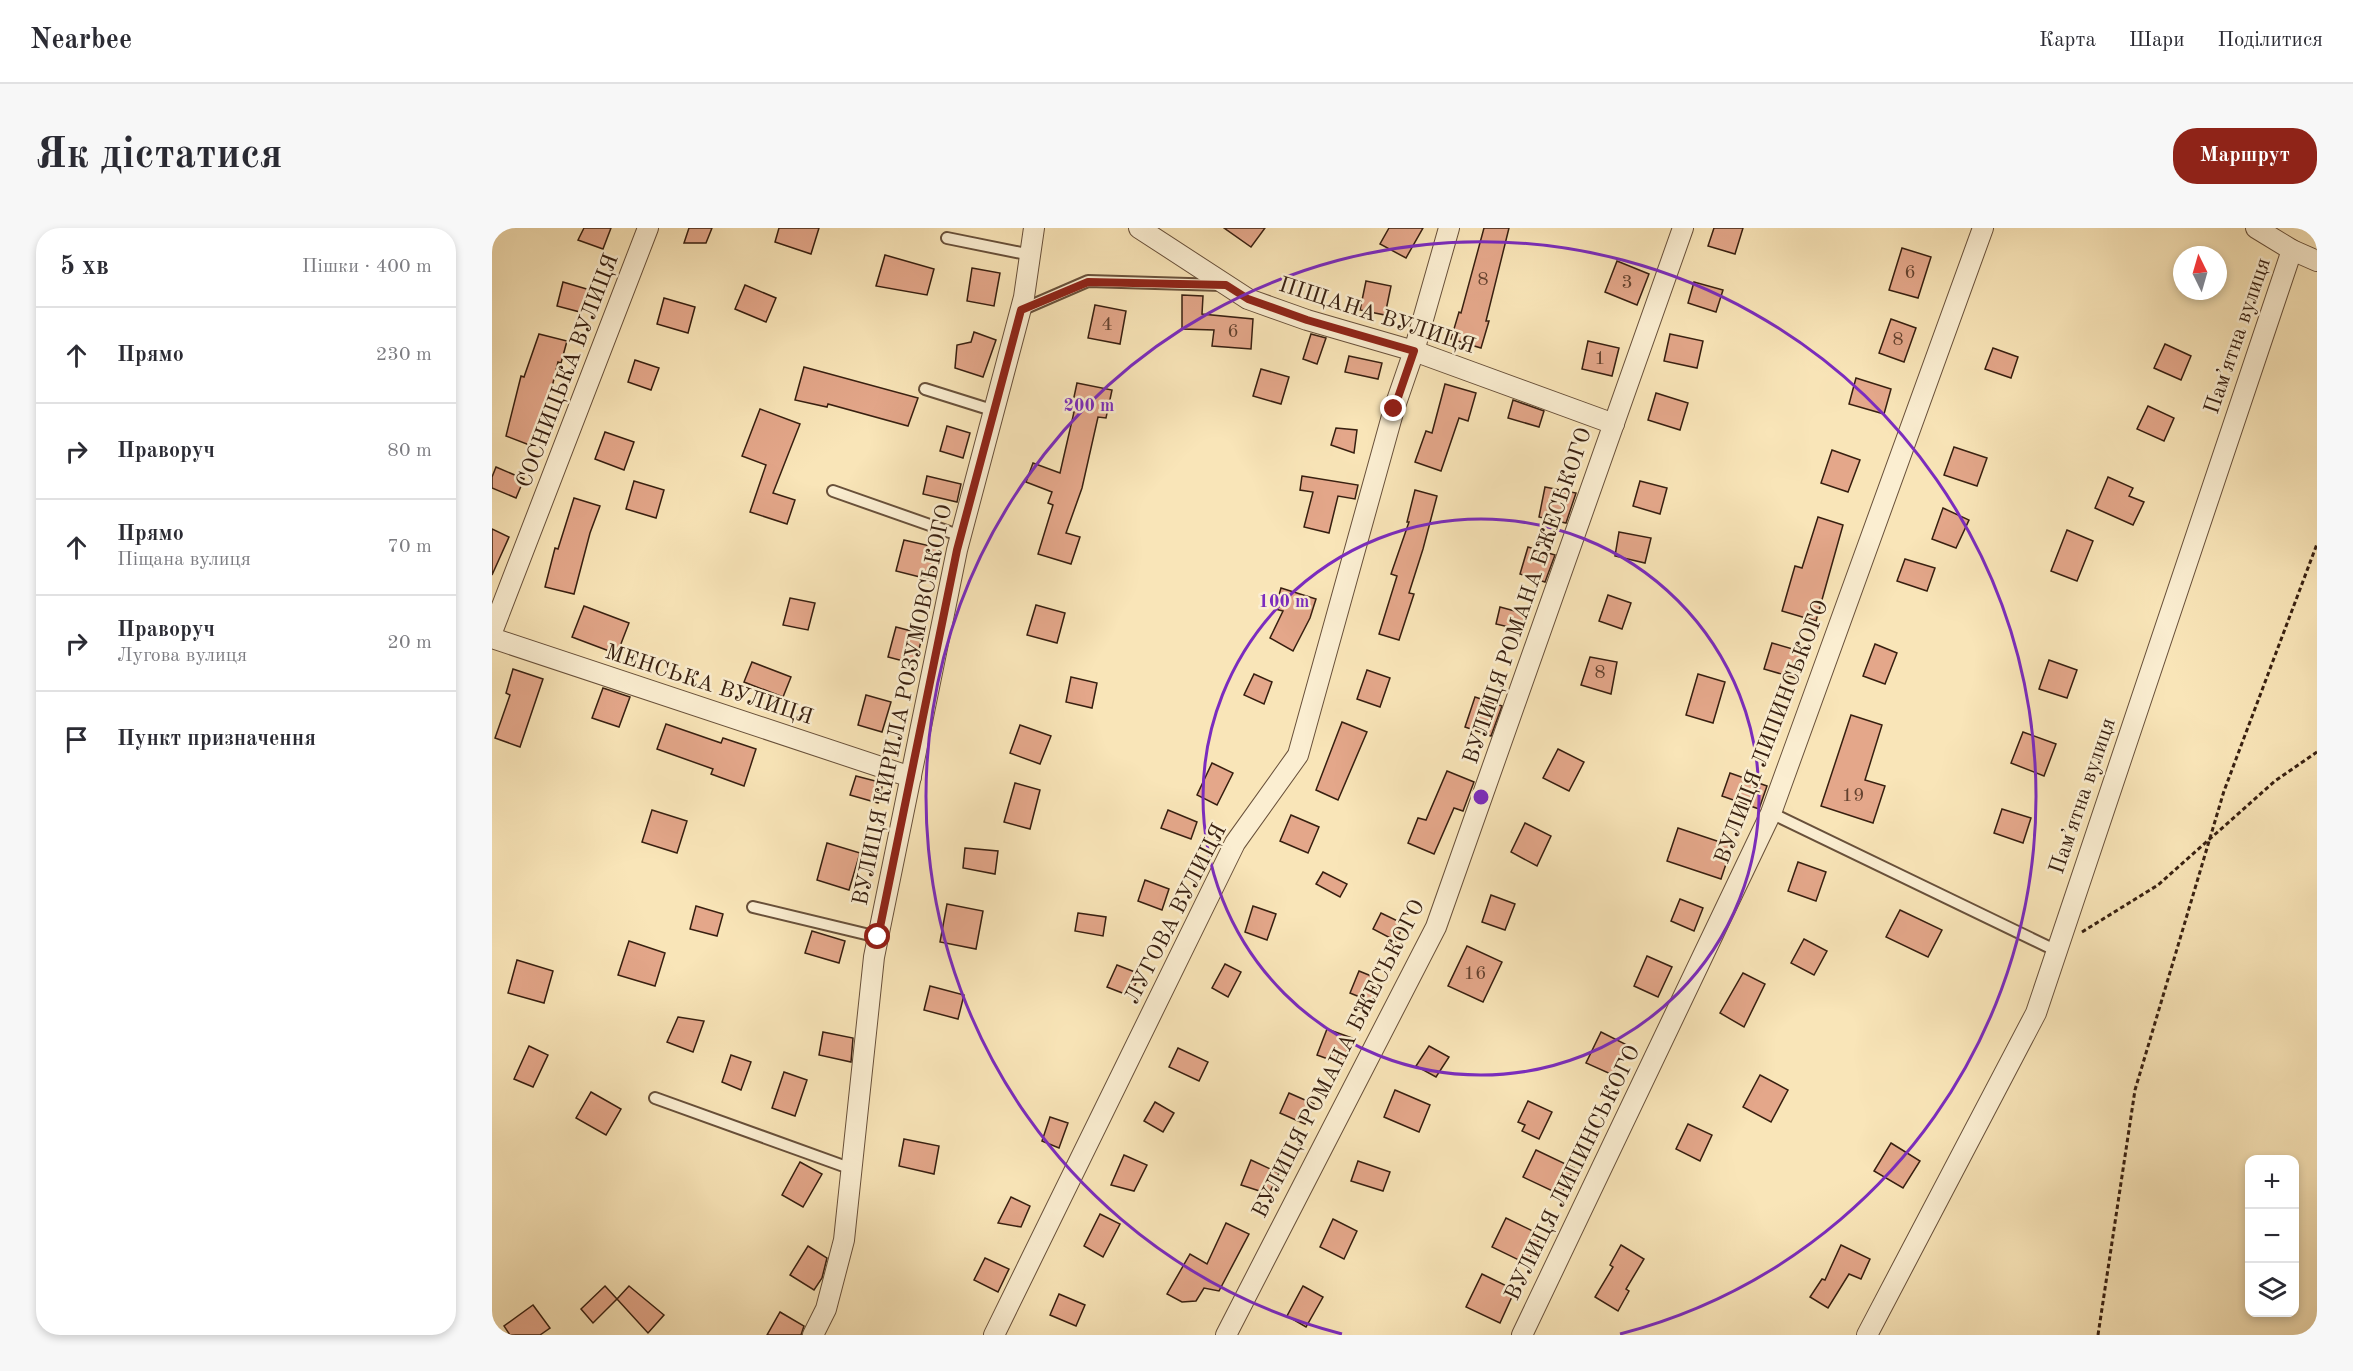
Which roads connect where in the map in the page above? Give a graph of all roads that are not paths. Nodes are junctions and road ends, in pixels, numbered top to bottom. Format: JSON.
{"nodes":[{"id":1,"x":648,"y":228,"type":"edge"},
{"id":2,"x":1034,"y":228,"type":"edge"},
{"id":3,"x":1139,"y":228,"type":"edge"},
{"id":4,"x":1449,"y":228,"type":"edge"},
{"id":5,"x":1683,"y":228,"type":"edge"},
{"id":6,"x":1983,"y":228,"type":"edge"},
{"id":7,"x":2256,"y":228,"type":"edge"},
{"id":8,"x":947,"y":238,"type":"dead end"},
{"id":9,"x":2292,"y":250,"type":"junction"},
{"id":10,"x":1031,"y":255,"type":"junction"},
{"id":11,"x":2317,"y":261,"type":"edge"},
{"id":12,"x":1226,"y":285,"type":"junction"},
{"id":13,"x":1021,"y":310,"type":"junction"},
{"id":14,"x":1414,"y":351,"type":"junction"},
{"id":15,"x":925,"y":389,"type":"dead end"},
{"id":16,"x":995,"y":411,"type":"junction"},
{"id":17,"x":1614,"y":424,"type":"junction"},
{"id":18,"x":834,"y":491,"type":"dead end"},
{"id":19,"x":961,"y":536,"type":"junction"},
{"id":20,"x":500,"y":588,"type":"edge"},
{"id":21,"x":492,"y":632,"type":"edge"},
{"id":22,"x":492,"y":638,"type":"edge"},
{"id":23,"x":911,"y":777,"type":"junction"},
{"id":24,"x":1772,"y":813,"type":"junction"},
{"id":25,"x":753,"y":907,"type":"dead end"},
{"id":26,"x":878,"y":937,"type":"junction"},
{"id":27,"x":2057,"y":949,"type":"junction"},
{"id":28,"x":655,"y":1098,"type":"dead end"},
{"id":29,"x":852,"y":1169,"type":"junction"},
{"id":30,"x":813,"y":1335,"type":"edge"},
{"id":31,"x":994,"y":1335,"type":"edge"},
{"id":32,"x":1226,"y":1335,"type":"edge"},
{"id":33,"x":1522,"y":1335,"type":"edge"},
{"id":34,"x":1868,"y":1335,"type":"edge"}],
"edges":[{"from":1,"to":20,"type":"street","name":"СОСНИЦЬКА ВУЛИЦЯ"},
{"from":2,"to":10,"type":"street","name":"ВУЛИЦЯ КИРИЛА РОЗУМОВСЬКОГО"},
{"from":3,"to":12,"type":"street","name":"ПІЩАНА ВУЛИЦЯ"},
{"from":4,"to":14,"type":"street","name":"ЛУГОВА ВУЛИЦЯ"},
{"from":5,"to":17,"type":"street","name":"ВУЛИЦЯ РОМАНА БЖЕСЬКОГО"},
{"from":6,"to":24,"type":"street","name":"ВУЛИЦЯ ЛИПИНСЬКОГО"},
{"from":7,"to":9,"type":"street"},
{"from":8,"to":10,"type":"lane"},
{"from":9,"to":11,"type":"street"},
{"from":9,"to":27,"type":"street","name":"Памʼятна вулиця"},
{"from":10,"to":13,"type":"street","name":"ВУЛИЦЯ КИРИЛА РОЗУМОВСЬКОГО"},
{"from":12,"to":13,"type":"lane"},
{"from":12,"to":14,"type":"street","name":"ПІЩАНА ВУЛИЦЯ"},
{"from":13,"to":16,"type":"street","name":"ВУЛИЦЯ КИРИЛА РОЗУМОВСЬКОГО"},
{"from":14,"to":17,"type":"street","name":"ПІЩАНА ВУЛИЦЯ"},
{"from":14,"to":31,"type":"street","name":"ЛУГОВА ВУЛИЦЯ"},
{"from":15,"to":16,"type":"lane"},
{"from":16,"to":19,"type":"street","name":"ВУЛИЦЯ КИРИЛА РОЗУМОВСЬКОГО"},
{"from":17,"to":32,"type":"street","name":"ВУЛИЦЯ РОМАНА БЖЕСЬКОГО"},
{"from":18,"to":19,"type":"lane"},
{"from":19,"to":23,"type":"street","name":"ВУЛИЦЯ КИРИЛА РОЗУМОВСЬКОГО"},
{"from":20,"to":21,"type":"street","name":"СОСНИЦЬКА ВУЛИЦЯ"},
{"from":22,"to":23,"type":"street","name":"МЕНСЬКА ВУЛИЦЯ"},
{"from":23,"to":26,"type":"street","name":"ВУЛИЦЯ КИРИЛА РОЗУМОВСЬКОГО"},
{"from":24,"to":27,"type":"lane"},
{"from":24,"to":33,"type":"street","name":"ВУЛИЦЯ ЛИПИНСЬКОГО"},
{"from":25,"to":26,"type":"lane"},
{"from":26,"to":29,"type":"street","name":"ВУЛИЦЯ КИРИЛА РОЗУМОВСЬКОГО"},
{"from":27,"to":34,"type":"street","name":"Памʼятна вулиця"},
{"from":28,"to":29,"type":"lane"},
{"from":29,"to":30,"type":"street","name":"ВУЛИЦЯ КИРИЛА РОЗУМОВСЬКОГО"}]}
